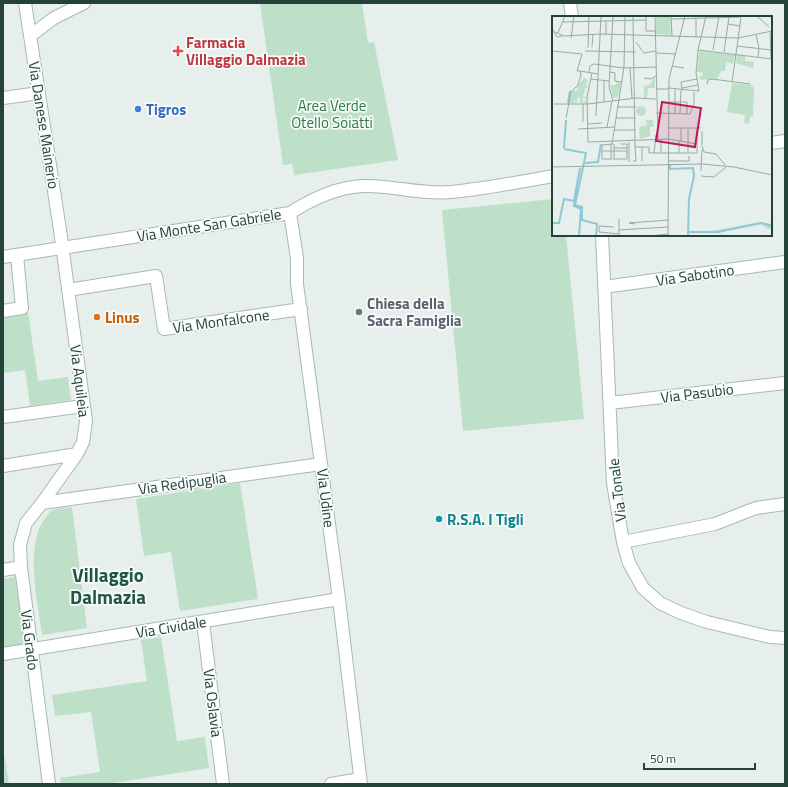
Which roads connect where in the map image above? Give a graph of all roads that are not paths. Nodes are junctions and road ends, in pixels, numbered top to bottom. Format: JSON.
{"nodes":[{"id":1,"x":25,"y":3,"type":"edge"},
{"id":2,"x":84,"y":3,"type":"edge"},
{"id":3,"x":570,"y":3,"type":"edge"},
{"id":4,"x":572,"y":16,"type":"edge"},
{"id":5,"x":30,"y":36,"type":"junction"},
{"id":6,"x":39,"y":92,"type":"junction"},
{"id":7,"x":3,"y":98,"type":"edge"},
{"id":8,"x":785,"y":141,"type":"edge"},
{"id":9,"x":772,"y":143,"type":"edge"},
{"id":10,"x":552,"y":176,"type":"edge"},
{"id":11,"x":290,"y":213,"type":"junction"},
{"id":12,"x":602,"y":236,"type":"edge"},
{"id":13,"x":62,"y":248,"type":"junction"},
{"id":14,"x":17,"y":255,"type":"junction"},
{"id":15,"x":3,"y":257,"type":"edge"},
{"id":16,"x":785,"y":262,"type":"edge"},
{"id":17,"x":604,"y":287,"type":"junction"},
{"id":18,"x":68,"y":290,"type":"junction"},
{"id":19,"x":301,"y":309,"type":"junction"},
{"id":20,"x":3,"y":311,"type":"edge"},
{"id":21,"x":785,"y":383,"type":"edge"},
{"id":22,"x":610,"y":403,"type":"junction"},
{"id":23,"x":83,"y":406,"type":"junction"},
{"id":24,"x":3,"y":417,"type":"edge"},
{"id":25,"x":77,"y":454,"type":"junction"},
{"id":26,"x":321,"y":464,"type":"junction"},
{"id":27,"x":3,"y":466,"type":"edge"},
{"id":28,"x":42,"y":503,"type":"junction"},
{"id":29,"x":785,"y":504,"type":"edge"},
{"id":30,"x":623,"y":542,"type":"junction"},
{"id":31,"x":21,"y":567,"type":"junction"},
{"id":32,"x":3,"y":570,"type":"edge"},
{"id":33,"x":339,"y":599,"type":"junction"},
{"id":34,"x":203,"y":622,"type":"junction"},
{"id":35,"x":785,"y":638,"type":"edge"},
{"id":36,"x":31,"y":650,"type":"junction"},
{"id":37,"x":3,"y":654,"type":"edge"},
{"id":38,"x":361,"y":781,"type":"edge"},
{"id":39,"x":49,"y":784,"type":"edge"},
{"id":40,"x":223,"y":784,"type":"edge"},
{"id":41,"x":331,"y":784,"type":"edge"}],
"edges":[{"from":1,"to":5,"type":"street","name":"Via Danese Mainerio"},
{"from":2,"to":5,"type":"street"},
{"from":3,"to":4,"type":"street"},
{"from":5,"to":6,"type":"street","name":"Via Danese Mainerio"},
{"from":6,"to":7,"type":"street"},
{"from":6,"to":13,"type":"street","name":"Via Danese Mainerio"},
{"from":8,"to":9,"type":"street"},
{"from":10,"to":11,"type":"street","name":"Via Monte San Gabriele"},
{"from":11,"to":13,"type":"street","name":"Via Monte San Gabriele"},
{"from":11,"to":19,"type":"street","name":"Via Udine"},
{"from":12,"to":17,"type":"street","name":"Via Tonale"},
{"from":13,"to":14,"type":"street","name":"Via Monte San Gabriele"},
{"from":13,"to":18,"type":"street","name":"Via Aquileia"},
{"from":14,"to":15,"type":"street","name":"Via Monte San Gabriele"},
{"from":14,"to":20,"type":"street"},
{"from":16,"to":17,"type":"street","name":"Via Sabotino"},
{"from":17,"to":22,"type":"street","name":"Via Tonale"},
{"from":18,"to":19,"type":"street","name":"Via Monfalcone"},
{"from":18,"to":23,"type":"street","name":"Via Aquileia"},
{"from":19,"to":26,"type":"street","name":"Via Udine"},
{"from":21,"to":22,"type":"street","name":"Via Pasubio"},
{"from":22,"to":30,"type":"street","name":"Via Tonale"},
{"from":23,"to":24,"type":"street"},
{"from":23,"to":25,"type":"street","name":"Via Aquileia"},
{"from":25,"to":27,"type":"street"},
{"from":25,"to":28,"type":"street","name":"Via Aquileia"},
{"from":26,"to":28,"type":"street","name":"Via Redipuglia"},
{"from":26,"to":33,"type":"street","name":"Via Udine"},
{"from":28,"to":31,"type":"street","name":"Via Grado"},
{"from":29,"to":30,"type":"street"},
{"from":30,"to":35,"type":"street","name":"Via Tonale"},
{"from":31,"to":32,"type":"street"},
{"from":31,"to":36,"type":"street","name":"Via Grado"},
{"from":33,"to":34,"type":"street","name":"Via Cividale"},
{"from":33,"to":38,"type":"street","name":"Via Udine"},
{"from":34,"to":36,"type":"street","name":"Via Cividale"},
{"from":34,"to":40,"type":"street","name":"Via Oslavia"},
{"from":36,"to":37,"type":"street","name":"Via Cividale"},
{"from":36,"to":39,"type":"street","name":"Via Grado"},
{"from":38,"to":41,"type":"street"}]}
